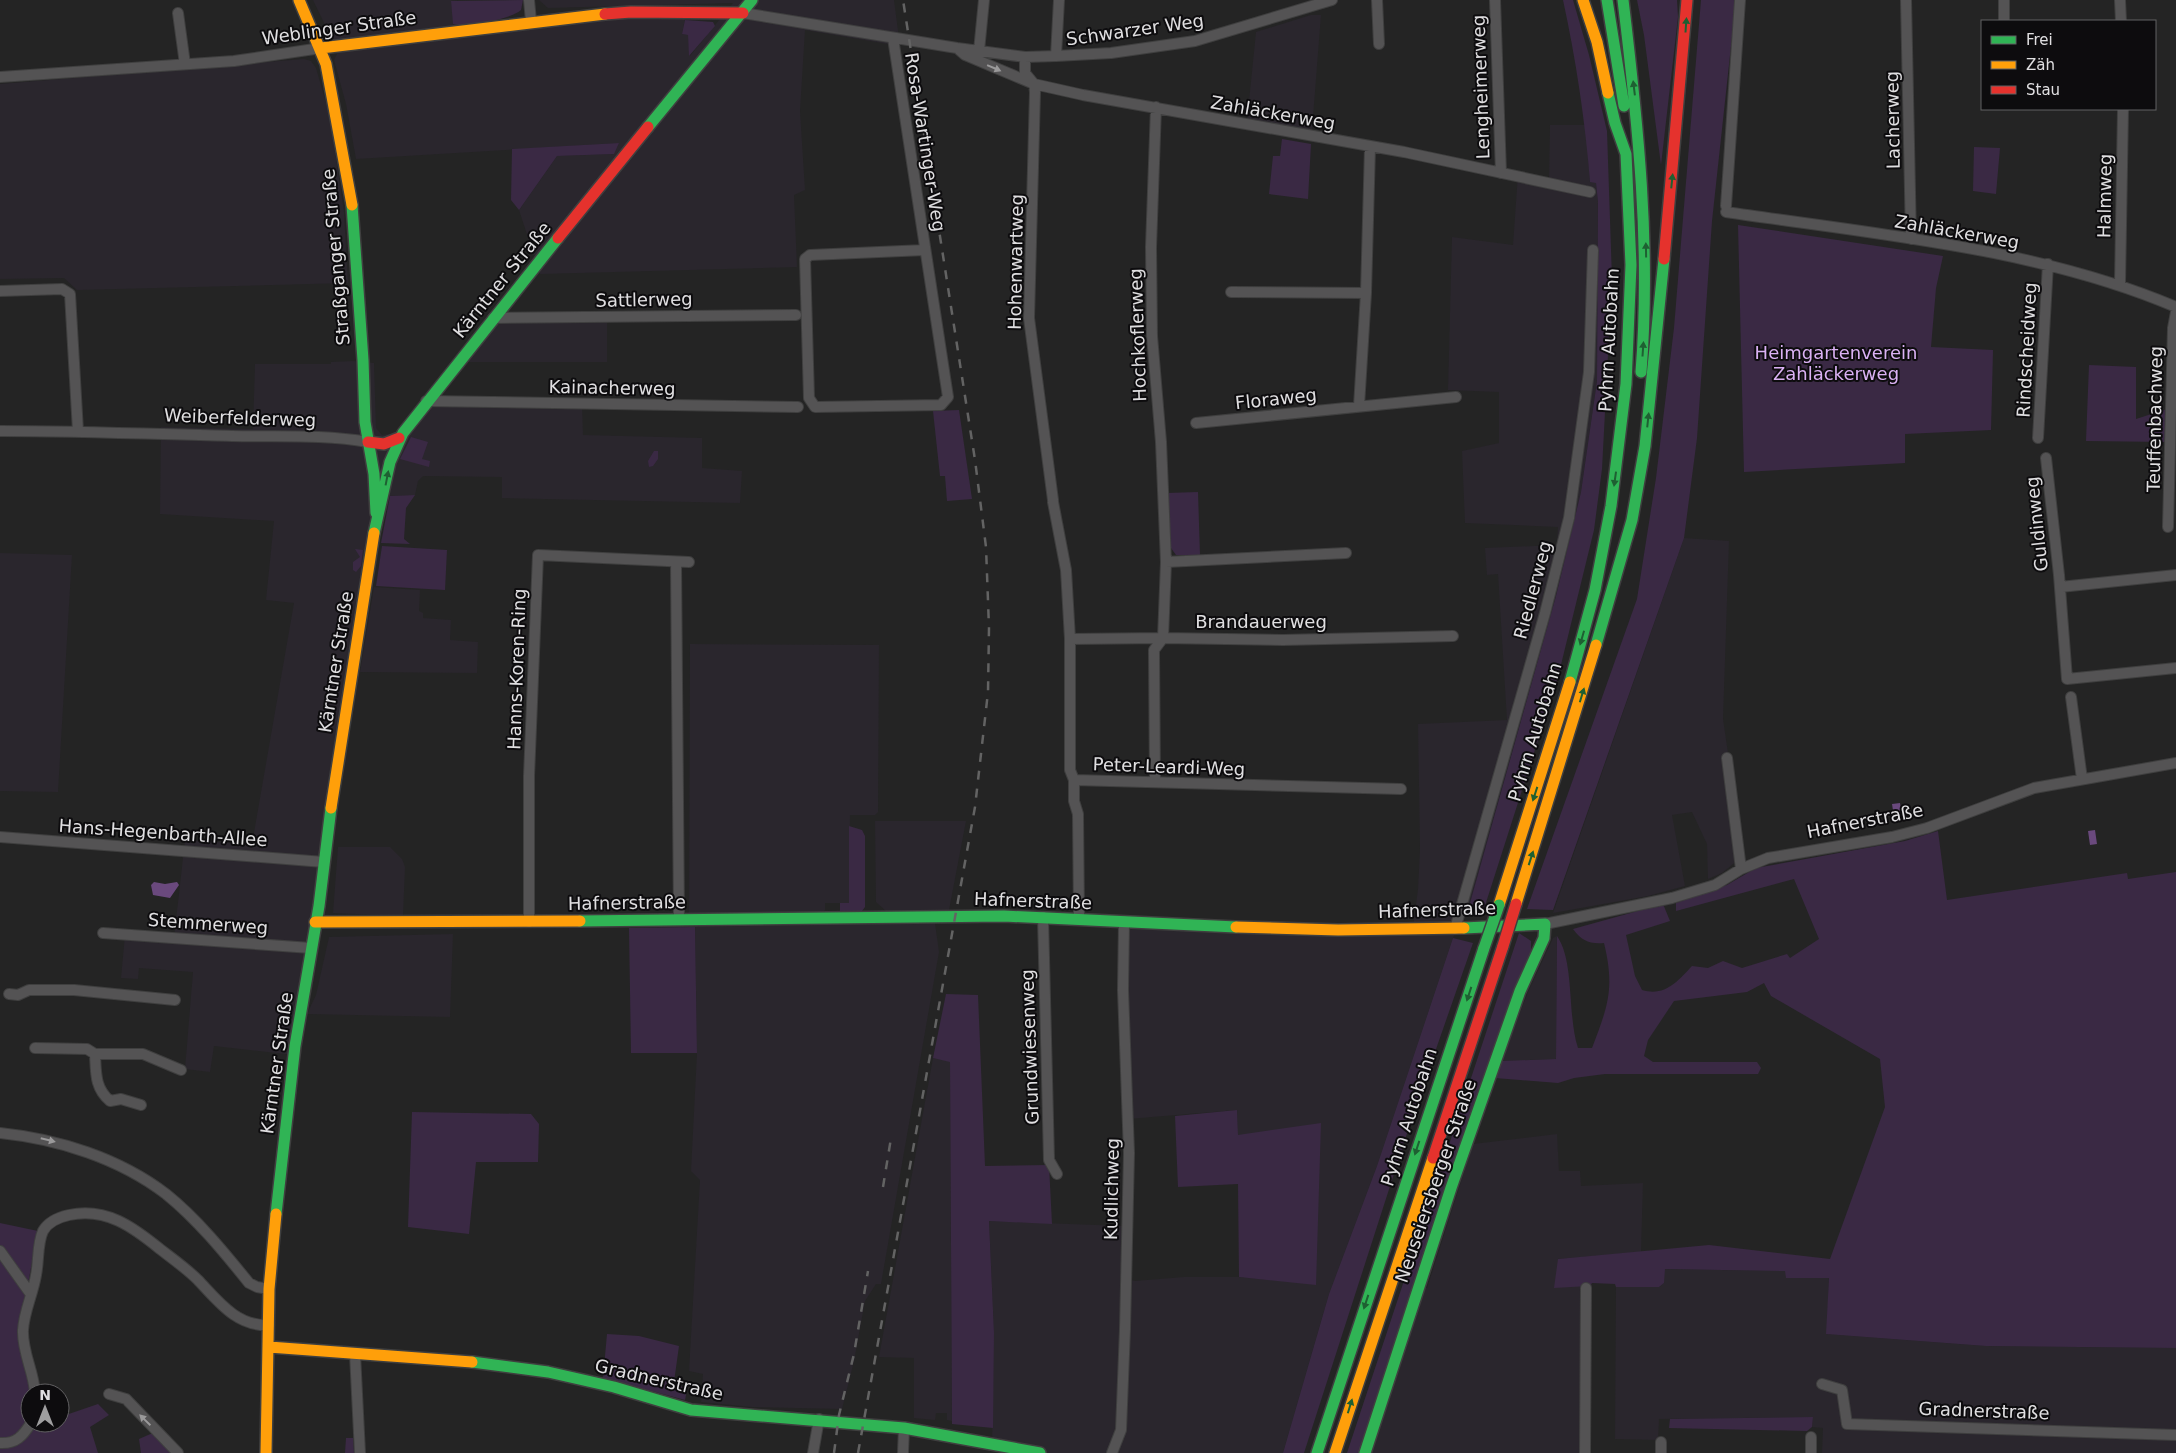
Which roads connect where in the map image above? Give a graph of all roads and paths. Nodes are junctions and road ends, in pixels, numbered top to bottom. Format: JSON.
{"nodes":[{"id":1,"x":299,"y":0,"type":"edge"},
{"id":2,"x":529,"y":0,"type":"edge"},
{"id":3,"x":752,"y":0,"type":"edge"},
{"id":4,"x":984,"y":0,"type":"edge"},
{"id":5,"x":1059,"y":0,"type":"edge"},
{"id":6,"x":1332,"y":0,"type":"edge"},
{"id":7,"x":1377,"y":0,"type":"edge"},
{"id":8,"x":1494,"y":0,"type":"edge"},
{"id":9,"x":1583,"y":0,"type":"edge"},
{"id":10,"x":1607,"y":0,"type":"edge"},
{"id":11,"x":1623,"y":0,"type":"edge"},
{"id":12,"x":1687,"y":0,"type":"edge"},
{"id":13,"x":1740,"y":0,"type":"edge"},
{"id":14,"x":1906,"y":0,"type":"edge"},
{"id":15,"x":2004,"y":0,"type":"edge"},
{"id":16,"x":2120,"y":0,"type":"edge"},
{"id":17,"x":178,"y":12,"type":"dead end"},
{"id":18,"x":743,"y":13,"type":"junction"},
{"id":19,"x":2004,"y":20,"type":"edge"},
{"id":20,"x":2121,"y":20,"type":"edge"},
{"id":21,"x":531,"y":21,"type":"junction"},
{"id":22,"x":893,"y":38,"type":"junction"},
{"id":23,"x":1379,"y":44,"type":"dead end"},
{"id":24,"x":321,"y":48,"type":"junction"},
{"id":25,"x":957,"y":48,"type":"junction"},
{"id":26,"x":979,"y":51,"type":"junction"},
{"id":27,"x":1056,"y":56,"type":"junction"},
{"id":28,"x":1025,"y":57,"type":"junction"},
{"id":29,"x":185,"y":64,"type":"junction"},
{"id":30,"x":0,"y":77,"type":"edge"},
{"id":31,"x":1034,"y":84,"type":"junction"},
{"id":32,"x":1156,"y":108,"type":"junction"},
{"id":33,"x":2123,"y":110,"type":"edge"},
{"id":34,"x":1370,"y":147,"type":"junction"},
{"id":35,"x":1626,"y":154,"type":"junction"},
{"id":36,"x":1501,"y":173,"type":"junction"},
{"id":37,"x":1590,"y":192,"type":"dead end"},
{"id":38,"x":1911,"y":239,"type":"junction"},
{"id":39,"x":925,"y":250,"type":"junction"},
{"id":40,"x":1593,"y":250,"type":"dead end"},
{"id":41,"x":2048,"y":264,"type":"junction"},
{"id":42,"x":2120,"y":284,"type":"junction"},
{"id":43,"x":0,"y":291,"type":"edge"},
{"id":44,"x":1231,"y":292,"type":"dead end"},
{"id":45,"x":1366,"y":293,"type":"junction"},
{"id":46,"x":2176,"y":307,"type":"edge"},
{"id":47,"x":2176,"y":312,"type":"edge"},
{"id":48,"x":796,"y":315,"type":"dead end"},
{"id":49,"x":492,"y":318,"type":"junction"},
{"id":50,"x":1456,"y":397,"type":"dead end"},
{"id":51,"x":426,"y":401,"type":"junction"},
{"id":52,"x":798,"y":406,"type":"dead end"},
{"id":53,"x":1359,"y":406,"type":"junction"},
{"id":54,"x":1196,"y":423,"type":"dead end"},
{"id":55,"x":78,"y":431,"type":"junction"},
{"id":56,"x":0,"y":432,"type":"edge"},
{"id":57,"x":399,"y":438,"type":"junction"},
{"id":58,"x":2038,"y":438,"type":"dead end"},
{"id":59,"x":368,"y":442,"type":"junction"},
{"id":60,"x":2046,"y":458,"type":"dead end"},
{"id":61,"x":376,"y":518,"type":"junction"},
{"id":62,"x":2168,"y":528,"type":"dead end"},
{"id":63,"x":1346,"y":553,"type":"dead end"},
{"id":64,"x":676,"y":562,"type":"junction"},
{"id":65,"x":689,"y":562,"type":"dead end"},
{"id":66,"x":1166,"y":562,"type":"junction"},
{"id":67,"x":2176,"y":575,"type":"edge"},
{"id":68,"x":1616,"y":578,"type":"junction"},
{"id":69,"x":2060,"y":587,"type":"junction"},
{"id":70,"x":1452,"y":636,"type":"dead end"},
{"id":71,"x":1163,"y":638,"type":"junction"},
{"id":72,"x":1070,"y":639,"type":"junction"},
{"id":73,"x":2176,"y":668,"type":"edge"},
{"id":74,"x":2071,"y":697,"type":"dead end"},
{"id":75,"x":1726,"y":758,"type":"dead end"},
{"id":76,"x":2176,"y":763,"type":"edge"},
{"id":77,"x":2082,"y":779,"type":"junction"},
{"id":78,"x":1074,"y":780,"type":"junction"},
{"id":79,"x":1154,"y":782,"type":"junction"},
{"id":80,"x":1401,"y":789,"type":"dead end"},
{"id":81,"x":0,"y":837,"type":"edge"},
{"id":82,"x":324,"y":862,"type":"junction"},
{"id":83,"x":1740,"y":870,"type":"junction"},
{"id":84,"x":1043,"y":917,"type":"junction"},
{"id":85,"x":1079,"y":918,"type":"junction"},
{"id":86,"x":680,"y":920,"type":"junction"},
{"id":87,"x":316,"y":922,"type":"junction"},
{"id":88,"x":529,"y":922,"type":"junction"},
{"id":89,"x":1124,"y":923,"type":"junction"},
{"id":90,"x":1545,"y":924,"type":"junction"},
{"id":91,"x":1455,"y":929,"type":"junction"},
{"id":92,"x":103,"y":933,"type":"dead end"},
{"id":93,"x":311,"y":948,"type":"junction"},
{"id":94,"x":9,"y":994,"type":"dead end"},
{"id":95,"x":175,"y":1000,"type":"dead end"},
{"id":96,"x":34,"y":1048,"type":"dead end"},
{"id":97,"x":95,"y":1054,"type":"junction"},
{"id":98,"x":181,"y":1070,"type":"dead end"},
{"id":99,"x":141,"y":1105,"type":"dead end"},
{"id":100,"x":0,"y":1133,"type":"edge"},
{"id":101,"x":1057,"y":1174,"type":"dead end"},
{"id":102,"x":0,"y":1251,"type":"edge"},
{"id":103,"x":1586,"y":1288,"type":"dead end"},
{"id":104,"x":269,"y":1289,"type":"junction"},
{"id":105,"x":30,"y":1293,"type":"junction"},
{"id":106,"x":269,"y":1325,"type":"junction"},
{"id":107,"x":269,"y":1347,"type":"junction"},
{"id":108,"x":355,"y":1354,"type":"junction"},
{"id":109,"x":35,"y":1383,"type":"edge"},
{"id":110,"x":1822,"y":1384,"type":"dead end"},
{"id":111,"x":109,"y":1394,"type":"dead end"},
{"id":112,"x":819,"y":1419,"type":"junction"},
{"id":113,"x":904,"y":1428,"type":"junction"},
{"id":114,"x":24,"y":1433,"type":"edge"},
{"id":115,"x":2176,"y":1435,"type":"edge"},
{"id":116,"x":1811,"y":1437,"type":"dead end"},
{"id":117,"x":1661,"y":1442,"type":"dead end"},
{"id":118,"x":0,"y":1444,"type":"edge"},
{"id":119,"x":360,"y":1451,"type":"edge"},
{"id":120,"x":178,"y":1453,"type":"edge"},
{"id":121,"x":266,"y":1453,"type":"edge"},
{"id":122,"x":813,"y":1453,"type":"edge"},
{"id":123,"x":903,"y":1453,"type":"edge"},
{"id":124,"x":1040,"y":1453,"type":"edge"},
{"id":125,"x":1112,"y":1453,"type":"edge"},
{"id":126,"x":1317,"y":1453,"type":"edge"},
{"id":127,"x":1335,"y":1453,"type":"edge"},
{"id":128,"x":1365,"y":1453,"type":"edge"},
{"id":129,"x":1585,"y":1453,"type":"edge"},
{"id":130,"x":1660,"y":1453,"type":"edge"},
{"id":131,"x":1811,"y":1453,"type":"edge"}],
"edges":[{"from":1,"to":24,"type":"main road","name":"Straßganger Straße"},
{"from":2,"to":21,"type":"street"},
{"from":3,"to":18,"type":"main road","name":"Kärntner Straße"},
{"from":4,"to":26,"type":"street"},
{"from":5,"to":27,"type":"street","name":"Schwarzer Weg"},
{"from":6,"to":27,"type":"street","name":"Schwarzer Weg"},
{"from":7,"to":23,"type":"street"},
{"from":8,"to":36,"type":"street","name":"Lengheimerweg"},
{"from":9,"to":35,"type":"main road","name":"Pyhrn Autobahn"},
{"from":10,"to":35,"type":"main road"},
{"from":68,"to":11,"type":"main road","one_way":true},
{"from":68,"to":12,"type":"main road","name":"Pyhrn Autobahn","one_way":true},
{"from":13,"to":38,"type":"street","name":"Zahläckerweg"},
{"from":14,"to":38,"type":"street","name":"Lacherweg"},
{"from":15,"to":19,"type":"street"},
{"from":16,"to":20,"type":"street"},
{"from":17,"to":29,"type":"street"},
{"from":18,"to":21,"type":"main road","name":"Weblinger Straße"},
{"from":18,"to":22,"type":"street","name":"Schwarzer Weg"},
{"from":18,"to":49,"type":"main road","name":"Kärntner Straße"},
{"from":21,"to":24,"type":"main road","name":"Weblinger Straße"},
{"from":22,"to":25,"type":"street","name":"Schwarzer Weg"},
{"from":22,"to":39,"type":"street","name":"Rosa-Wartinger-Weg"},
{"from":24,"to":29,"type":"street","name":"Weblinger Straße"},
{"from":24,"to":59,"type":"main road","name":"Straßganger Straße"},
{"from":25,"to":26,"type":"street","name":"Schwarzer Weg"},
{"from":25,"to":31,"type":"street","name":"Zahläckerweg","one_way":true},
{"from":26,"to":28,"type":"street","name":"Schwarzer Weg"},
{"from":27,"to":28,"type":"street","name":"Schwarzer Weg"},
{"from":28,"to":31,"type":"street","name":"Hohenwartweg"},
{"from":29,"to":30,"type":"street","name":"Weblinger Straße"},
{"from":31,"to":32,"type":"street","name":"Zahläckerweg"},
{"from":31,"to":72,"type":"street","name":"Hohenwartweg"},
{"from":32,"to":34,"type":"street","name":"Zahläckerweg"},
{"from":32,"to":66,"type":"street","name":"Hochkoflerweg"},
{"from":33,"to":42,"type":"street","name":"Halmweg"},
{"from":34,"to":36,"type":"street","name":"Zahläckerweg"},
{"from":34,"to":45,"type":"street"},
{"from":35,"to":126,"type":"main road","name":"Pyhrn Autobahn","one_way":true,"bridge":true},
{"from":36,"to":37,"type":"street","name":"Zahläckerweg"},
{"from":38,"to":41,"type":"street","name":"Zahläckerweg"},
{"from":39,"to":39,"type":"street","name":"Rosa-Wartinger-Weg"},
{"from":40,"to":91,"type":"street","name":"Riedlerweg"},
{"from":41,"to":42,"type":"street","name":"Zahläckerweg"},
{"from":41,"to":58,"type":"street","name":"Rindscheidweg"},
{"from":42,"to":46,"type":"street","name":"Zahläckerweg"},
{"from":43,"to":55,"type":"street"},
{"from":44,"to":45,"type":"street"},
{"from":45,"to":53,"type":"street"},
{"from":47,"to":62,"type":"street","name":"Teuffenbachweg"},
{"from":48,"to":49,"type":"street","name":"Sattlerweg"},
{"from":49,"to":51,"type":"main road","name":"Kärntner Straße"},
{"from":50,"to":53,"type":"street","name":"Floraweg"},
{"from":51,"to":52,"type":"street","name":"Kainacherweg"},
{"from":51,"to":57,"type":"main road","name":"Kärntner Straße"},
{"from":53,"to":54,"type":"street","name":"Floraweg"},
{"from":55,"to":56,"type":"street","name":"Weiberfelderweg"},
{"from":55,"to":59,"type":"street","name":"Weiberfelderweg"},
{"from":57,"to":59,"type":"main road","name":"Weiberfelderweg"},
{"from":61,"to":57,"type":"main road","name":"Kärntner Straße","one_way":true},
{"from":59,"to":61,"type":"main road","name":"Straßganger Straße"},
{"from":60,"to":69,"type":"street","name":"Guldinweg"},
{"from":61,"to":82,"type":"main road","name":"Kärntner Straße"},
{"from":63,"to":66,"type":"street"},
{"from":64,"to":65,"type":"street","name":"Hanns-Koren-Ring"},
{"from":64,"to":86,"type":"street"},
{"from":64,"to":88,"type":"street","name":"Hanns-Koren-Ring"},
{"from":66,"to":71,"type":"street","name":"Hochkoflerweg"},
{"from":67,"to":69,"type":"street","name":"Guldinweg"},
{"from":127,"to":68,"type":"main road","name":"Pyhrn Autobahn","one_way":true,"bridge":true},
{"from":69,"to":73,"type":"street","name":"Guldinweg"},
{"from":70,"to":71,"type":"street","name":"Brandauerweg"},
{"from":71,"to":72,"type":"street","name":"Brandauerweg"},
{"from":71,"to":79,"type":"street","name":"Hochkoflerweg"},
{"from":72,"to":78,"type":"street"},
{"from":74,"to":77,"type":"street"},
{"from":75,"to":83,"type":"street"},
{"from":76,"to":77,"type":"street","name":"Hafnerstraße"},
{"from":77,"to":83,"type":"street","name":"Hafnerstraße"},
{"from":78,"to":79,"type":"street","name":"Peter-Leardi-Weg"},
{"from":78,"to":85,"type":"street","name":"Peter-Leardi-Weg"},
{"from":79,"to":80,"type":"street","name":"Peter-Leardi-Weg"},
{"from":81,"to":82,"type":"street","name":"Hans-Hegenbarth-Allee"},
{"from":82,"to":87,"type":"main road","name":"Kärntner Straße"},
{"from":83,"to":90,"type":"street","name":"Hafnerstraße"},
{"from":84,"to":85,"type":"main road","name":"Hafnerstraße"},
{"from":84,"to":86,"type":"main road","name":"Hafnerstraße"},
{"from":84,"to":101,"type":"street","name":"Grundwiesenweg"},
{"from":85,"to":89,"type":"main road","name":"Hafnerstraße"},
{"from":86,"to":88,"type":"main road","name":"Hafnerstraße"},
{"from":87,"to":88,"type":"main road","name":"Hafnerstraße"},
{"from":87,"to":93,"type":"main road","name":"Kärntner Straße"},
{"from":89,"to":91,"type":"main road","name":"Hafnerstraße"},
{"from":89,"to":125,"type":"street","name":"Kudlichweg"},
{"from":90,"to":91,"type":"main road","name":"Hafnerstraße"},
{"from":90,"to":128,"type":"main road","name":"Neuseiersberger Straße"},
{"from":92,"to":93,"type":"street","name":"Stemmerweg"},
{"from":93,"to":104,"type":"main road","name":"Kärntner Straße"},
{"from":94,"to":95,"type":"street"},
{"from":96,"to":97,"type":"street"},
{"from":97,"to":98,"type":"street"},
{"from":97,"to":99,"type":"street"},
{"from":100,"to":104,"type":"street","one_way":true},
{"from":102,"to":105,"type":"street"},
{"from":103,"to":129,"type":"street"},
{"from":104,"to":106,"type":"main road","name":"Kärntner Straße"},
{"from":105,"to":106,"type":"street"},
{"from":105,"to":109,"type":"street"},
{"from":106,"to":107,"type":"main road","name":"Kärntner Straße"},
{"from":107,"to":108,"type":"main road","name":"Gradnerstraße"},
{"from":107,"to":121,"type":"main road","name":"Kärntner Straße"},
{"from":108,"to":112,"type":"main road","name":"Gradnerstraße"},
{"from":108,"to":119,"type":"street"},
{"from":110,"to":115,"type":"street","name":"Gradnerstraße"},
{"from":120,"to":111,"type":"street","one_way":true},
{"from":112,"to":113,"type":"main road","name":"Gradnerstraße"},
{"from":112,"to":122,"type":"street"},
{"from":113,"to":123,"type":"street"},
{"from":113,"to":124,"type":"main road","name":"Gradnerstraße"},
{"from":114,"to":118,"type":"street"},
{"from":116,"to":131,"type":"street"},
{"from":117,"to":130,"type":"street"}]}
